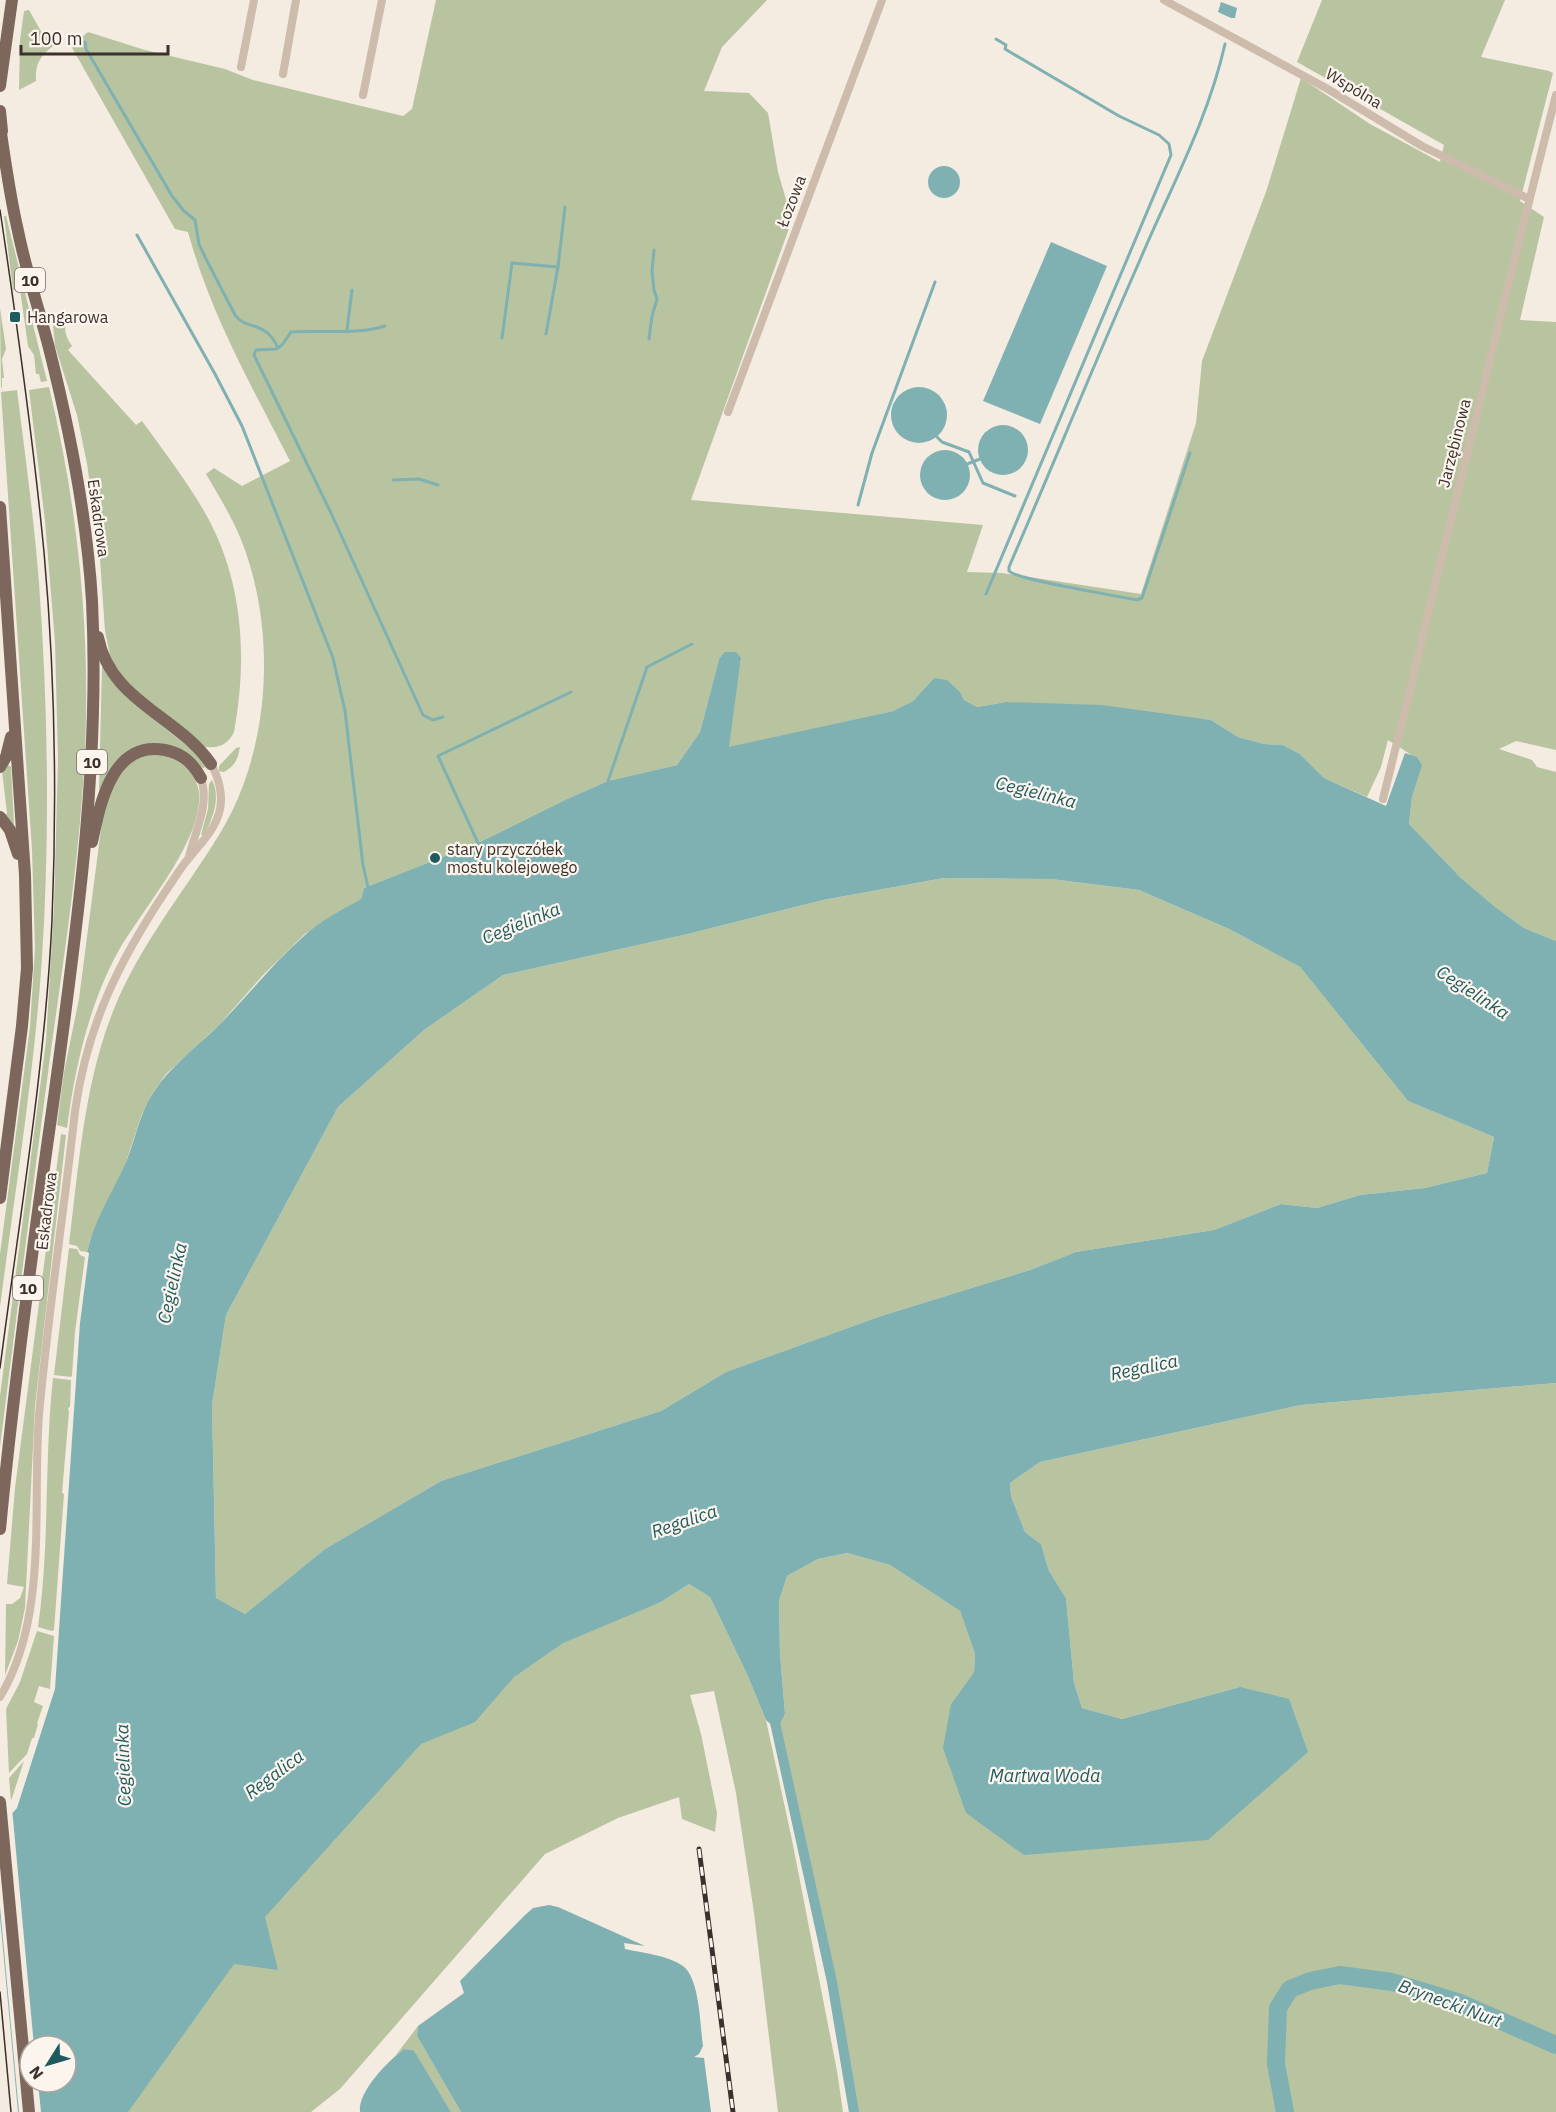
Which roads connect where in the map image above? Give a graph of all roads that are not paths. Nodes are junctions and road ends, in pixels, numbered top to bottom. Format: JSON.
{"nodes":[{"id":1,"x":12,"y":0,"type":"edge"},
{"id":2,"x":254,"y":0,"type":"edge"},
{"id":3,"x":296,"y":0,"type":"edge"},
{"id":4,"x":382,"y":0,"type":"edge"},
{"id":5,"x":882,"y":0,"type":"edge"},
{"id":6,"x":1164,"y":0,"type":"edge"},
{"id":7,"x":242,"y":66,"type":"dead end"},
{"id":8,"x":283,"y":74,"type":"dead end"},
{"id":9,"x":0,"y":86,"type":"edge"},
{"id":10,"x":363,"y":95,"type":"dead end"},
{"id":11,"x":1556,"y":95,"type":"edge"},
{"id":12,"x":0,"y":111,"type":"edge"},
{"id":13,"x":0,"y":126,"type":"edge"},
{"id":14,"x":6,"y":165,"type":"junction"},
{"id":15,"x":1529,"y":199,"type":"junction"},
{"id":16,"x":728,"y":412,"type":"dead end"},
{"id":17,"x":0,"y":507,"type":"edge"},
{"id":18,"x":92,"y":600,"type":"junction"},
{"id":19,"x":14,"y":721,"type":"junction"},
{"id":20,"x":211,"y":764,"type":"joint"},
{"id":21,"x":0,"y":767,"type":"edge"},
{"id":22,"x":201,"y":778,"type":"joint"},
{"id":23,"x":1383,"y":800,"type":"dead end"},
{"id":24,"x":0,"y":817,"type":"edge"},
{"id":25,"x":189,"y":858,"type":"junction"},
{"id":26,"x":25,"y":875,"type":"junction"},
{"id":27,"x":77,"y":922,"type":"junction"},
{"id":28,"x":12,"y":1097,"type":"junction"},
{"id":29,"x":0,"y":1151,"type":"edge"},
{"id":30,"x":0,"y":1198,"type":"edge"},
{"id":31,"x":0,"y":1529,"type":"edge"},
{"id":32,"x":0,"y":1697,"type":"edge"},
{"id":33,"x":0,"y":1802,"type":"edge"},
{"id":34,"x":29,"y":2112,"type":"edge"}],
"edges":[{"from":1,"to":9,"type":"main road"},
{"from":2,"to":7,"type":"street"},
{"from":3,"to":8,"type":"street"},
{"from":4,"to":10,"type":"street"},
{"from":5,"to":16,"type":"street","name":"Łozowa"},
{"from":6,"to":15,"type":"street","name":"Wspólna"},
{"from":11,"to":15,"type":"street","name":"Jarzębinowa"},
{"from":12,"to":14,"type":"main road"},
{"from":13,"to":14,"type":"main road","name":"Eskadrowa","number":"10"},
{"from":14,"to":18,"type":"main road","name":"Eskadrowa","number":"10"},
{"from":15,"to":23,"type":"street","name":"Jarzębinowa"},
{"from":17,"to":19,"type":"main road"},
{"from":18,"to":20,"type":"main road"},
{"from":18,"to":27,"type":"main road","name":"Eskadrowa","number":"10"},
{"from":19,"to":21,"type":"main road"},
{"from":19,"to":26,"type":"main road"},
{"from":20,"to":25,"type":"street","name":"Eskadrowa"},
{"from":22,"to":25,"type":"street","name":"Eskadrowa"},
{"from":22,"to":27,"type":"main road"},
{"from":24,"to":26,"type":"main road"},
{"from":25,"to":32,"type":"street","name":"Eskadrowa"},
{"from":26,"to":28,"type":"main road"},
{"from":27,"to":31,"type":"main road","number":"10"},
{"from":28,"to":29,"type":"main road"},
{"from":28,"to":30,"type":"main road"},
{"from":33,"to":34,"type":"main road"}]}
